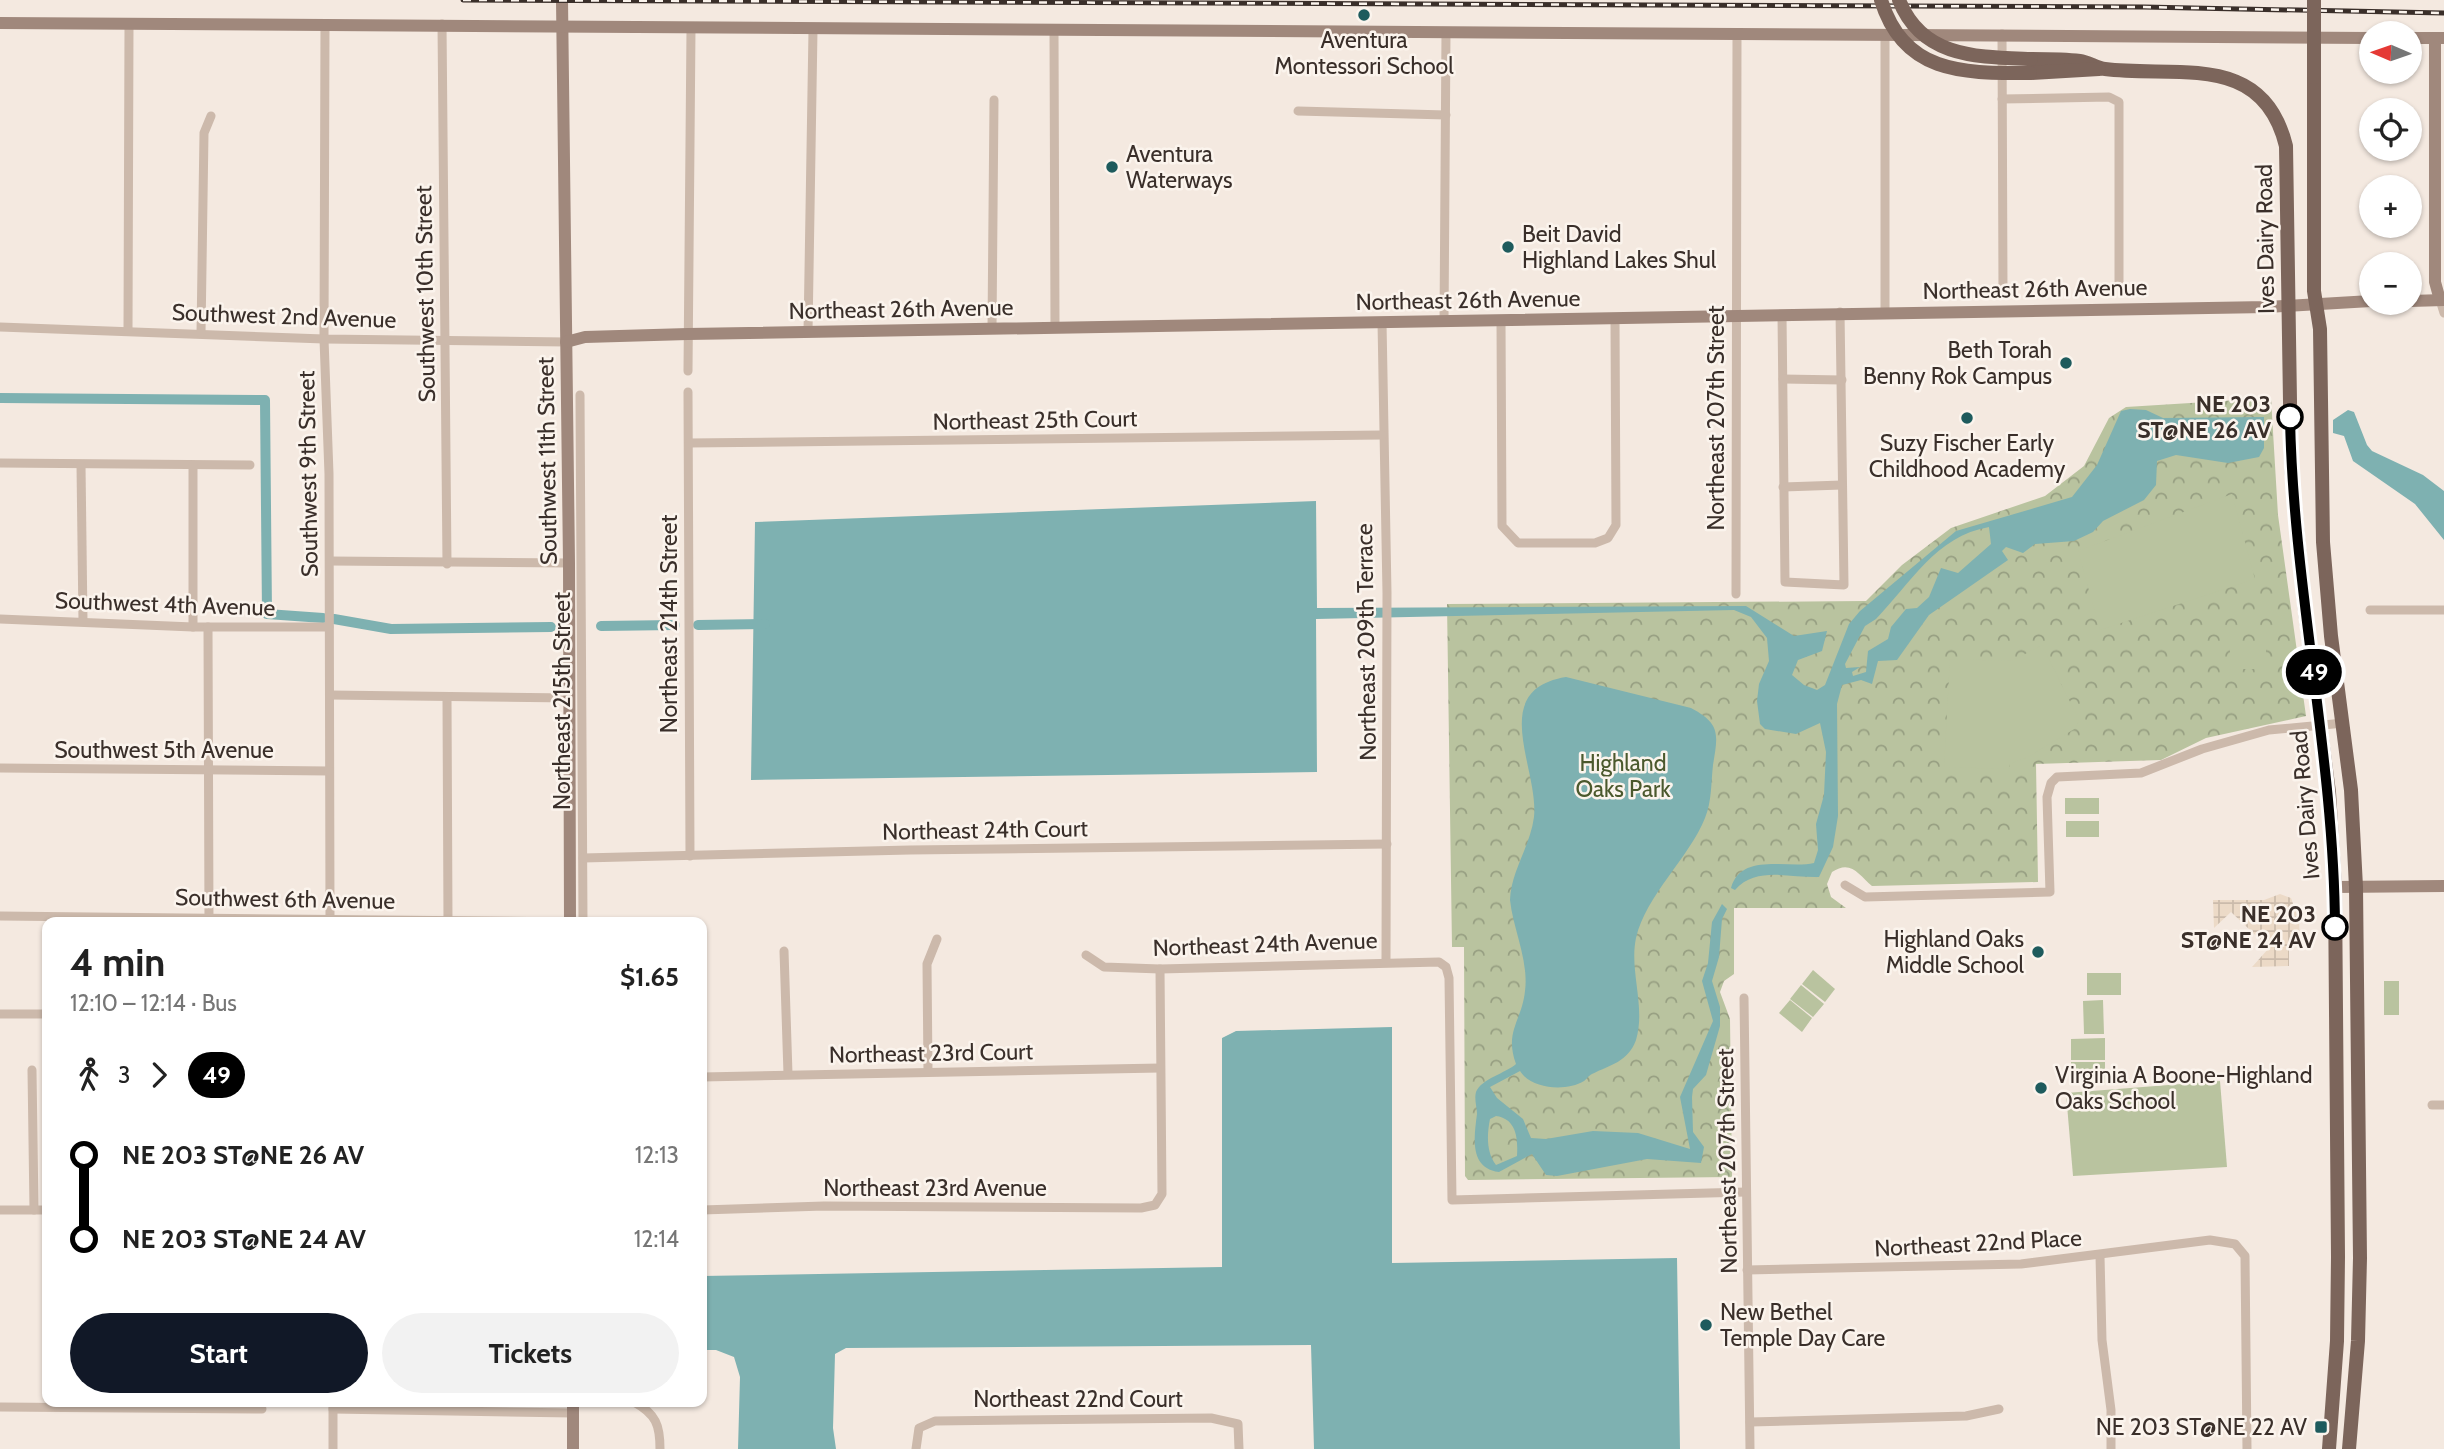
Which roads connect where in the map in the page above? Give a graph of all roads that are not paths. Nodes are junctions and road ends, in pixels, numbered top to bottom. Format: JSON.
{"nodes":[{"id":1,"x":562,"y":0,"type":"edge"},
{"id":2,"x":1881,"y":0,"type":"edge"},
{"id":3,"x":1899,"y":0,"type":"edge"},
{"id":4,"x":2321,"y":0,"type":"edge"},
{"id":5,"x":2314,"y":7,"type":"edge"},
{"id":6,"x":0,"y":23,"type":"edge"},
{"id":7,"x":325,"y":24,"type":"junction"},
{"id":8,"x":442,"y":24,"type":"junction"},
{"id":9,"x":129,"y":25,"type":"junction"},
{"id":10,"x":562,"y":26,"type":"junction"},
{"id":11,"x":691,"y":29,"type":"junction"},
{"id":12,"x":813,"y":30,"type":"junction"},
{"id":13,"x":1054,"y":31,"type":"junction"},
{"id":14,"x":1446,"y":32,"type":"junction"},
{"id":15,"x":1737,"y":33,"type":"junction"},
{"id":16,"x":1885,"y":34,"type":"junction"},
{"id":17,"x":2002,"y":34,"type":"junction"},
{"id":18,"x":2359,"y":38,"type":"edge"},
{"id":19,"x":2422,"y":38,"type":"edge"},
{"id":20,"x":2440,"y":38,"type":"edge"},
{"id":21,"x":2031,"y":66,"type":"junction"},
{"id":22,"x":2002,"y":99,"type":"junction"},
{"id":23,"x":994,"y":100,"type":"dead end"},
{"id":24,"x":1298,"y":111,"type":"dead end"},
{"id":25,"x":1446,"y":115,"type":"junction"},
{"id":26,"x":211,"y":116,"type":"dead end"},
{"id":27,"x":2119,"y":283,"type":"dead end"},
{"id":28,"x":2003,"y":292,"type":"dead end"},
{"id":29,"x":2359,"y":302,"type":"edge"},
{"id":30,"x":2422,"y":302,"type":"edge"},
{"id":31,"x":2316,"y":304,"type":"junction"},
{"id":32,"x":2443,"y":304,"type":"edge"},
{"id":33,"x":2288,"y":306,"type":"junction"},
{"id":34,"x":1840,"y":312,"type":"junction"},
{"id":35,"x":1885,"y":312,"type":"junction"},
{"id":36,"x":1782,"y":314,"type":"junction"},
{"id":37,"x":1735,"y":316,"type":"junction"},
{"id":38,"x":1615,"y":319,"type":"junction"},
{"id":39,"x":1501,"y":321,"type":"junction"},
{"id":40,"x":1382,"y":322,"type":"junction"},
{"id":41,"x":1444,"y":322,"type":"junction"},
{"id":42,"x":1055,"y":326,"type":"junction"},
{"id":43,"x":0,"y":327,"type":"edge"},
{"id":44,"x":992,"y":328,"type":"junction"},
{"id":45,"x":128,"y":330,"type":"junction"},
{"id":46,"x":808,"y":332,"type":"junction"},
{"id":47,"x":201,"y":333,"type":"junction"},
{"id":48,"x":688,"y":334,"type":"junction"},
{"id":49,"x":324,"y":339,"type":"junction"},
{"id":50,"x":444,"y":341,"type":"junction"},
{"id":51,"x":566,"y":342,"type":"junction"},
{"id":52,"x":688,"y":371,"type":"dead end"},
{"id":53,"x":1783,"y":379,"type":"junction"},
{"id":54,"x":1842,"y":380,"type":"junction"},
{"id":55,"x":688,"y":392,"type":"dead end"},
{"id":56,"x":580,"y":395,"type":"dead end"},
{"id":57,"x":1382,"y":435,"type":"junction"},
{"id":58,"x":688,"y":443,"type":"junction"},
{"id":59,"x":0,"y":463,"type":"edge"},
{"id":60,"x":193,"y":465,"type":"junction"},
{"id":61,"x":250,"y":465,"type":"dead end"},
{"id":62,"x":81,"y":466,"type":"junction"},
{"id":63,"x":1842,"y":485,"type":"junction"},
{"id":64,"x":1783,"y":487,"type":"junction"},
{"id":65,"x":330,"y":561,"type":"junction"},
{"id":66,"x":569,"y":563,"type":"junction"},
{"id":67,"x":447,"y":564,"type":"junction"},
{"id":68,"x":1736,"y":594,"type":"dead end"},
{"id":69,"x":2370,"y":610,"type":"dead end"},
{"id":70,"x":2444,"y":610,"type":"edge"},
{"id":71,"x":0,"y":619,"type":"edge"},
{"id":72,"x":83,"y":621,"type":"junction"},
{"id":73,"x":193,"y":627,"type":"junction"},
{"id":74,"x":208,"y":627,"type":"junction"},
{"id":75,"x":329,"y":627,"type":"junction"},
{"id":76,"x":330,"y":695,"type":"junction"},
{"id":77,"x":447,"y":698,"type":"junction"},
{"id":78,"x":570,"y":698,"type":"junction"},
{"id":79,"x":2344,"y":723,"type":"junction"},
{"id":80,"x":2321,"y":725,"type":"junction"},
{"id":81,"x":0,"y":768,"type":"edge"},
{"id":82,"x":211,"y":769,"type":"junction"},
{"id":83,"x":328,"y":771,"type":"junction"},
{"id":84,"x":1387,"y":844,"type":"junction"},
{"id":85,"x":690,"y":856,"type":"junction"},
{"id":86,"x":583,"y":858,"type":"junction"},
{"id":87,"x":1844,"y":885,"type":"dead end"},
{"id":88,"x":2444,"y":886,"type":"edge"},
{"id":89,"x":2335,"y":887,"type":"junction"},
{"id":90,"x":2356,"y":887,"type":"junction"},
{"id":91,"x":0,"y":916,"type":"edge"},
{"id":92,"x":42,"y":917,"type":"edge"},
{"id":93,"x":209,"y":917,"type":"edge"},
{"id":94,"x":330,"y":917,"type":"edge"},
{"id":95,"x":448,"y":917,"type":"edge"},
{"id":96,"x":570,"y":917,"type":"edge"},
{"id":97,"x":583,"y":917,"type":"edge"},
{"id":98,"x":937,"y":939,"type":"dead end"},
{"id":99,"x":784,"y":951,"type":"dead end"},
{"id":100,"x":1086,"y":955,"type":"dead end"},
{"id":101,"x":1386,"y":961,"type":"junction"},
{"id":102,"x":1160,"y":969,"type":"junction"},
{"id":103,"x":1744,"y":999,"type":"dead end"},
{"id":104,"x":0,"y":1014,"type":"edge"},
{"id":105,"x":42,"y":1014,"type":"edge"},
{"id":106,"x":1160,"y":1068,"type":"junction"},
{"id":107,"x":32,"y":1070,"type":"dead end"},
{"id":108,"x":928,"y":1072,"type":"junction"},
{"id":109,"x":788,"y":1074,"type":"junction"},
{"id":110,"x":707,"y":1077,"type":"edge"},
{"id":111,"x":2432,"y":1105,"type":"dead end"},
{"id":112,"x":2444,"y":1105,"type":"edge"},
{"id":113,"x":1746,"y":1192,"type":"junction"},
{"id":114,"x":0,"y":1210,"type":"edge"},
{"id":115,"x":34,"y":1210,"type":"junction"},
{"id":116,"x":42,"y":1210,"type":"edge"},
{"id":117,"x":707,"y":1210,"type":"edge"},
{"id":118,"x":2100,"y":1256,"type":"junction"},
{"id":119,"x":1747,"y":1270,"type":"junction"},
{"id":120,"x":0,"y":1407,"type":"edge"},
{"id":121,"x":42,"y":1407,"type":"edge"},
{"id":122,"x":238,"y":1407,"type":"edge"},
{"id":123,"x":333,"y":1407,"type":"edge"},
{"id":124,"x":573,"y":1407,"type":"edge"},
{"id":125,"x":644,"y":1407,"type":"edge"},
{"id":126,"x":262,"y":1409,"type":"dead end"},
{"id":127,"x":2000,"y":1409,"type":"dead end"},
{"id":128,"x":1750,"y":1422,"type":"junction"},
{"id":129,"x":334,"y":1449,"type":"edge"},
{"id":130,"x":573,"y":1449,"type":"edge"},
{"id":131,"x":660,"y":1449,"type":"edge"},
{"id":132,"x":916,"y":1449,"type":"edge"},
{"id":133,"x":1239,"y":1449,"type":"edge"},
{"id":134,"x":1750,"y":1449,"type":"edge"},
{"id":135,"x":2111,"y":1449,"type":"edge"},
{"id":136,"x":2247,"y":1449,"type":"edge"},
{"id":137,"x":2329,"y":1449,"type":"edge"},
{"id":138,"x":2349,"y":1449,"type":"edge"}],
"edges":[{"from":1,"to":10,"type":"main road","name":"Southwest 11th Street"},
{"from":2,"to":21,"type":"main road","bridge":true},
{"from":3,"to":21,"type":"main road","bridge":true},
{"from":4,"to":5,"type":"main road","bridge":true},
{"from":5,"to":31,"type":"main road","name":"Ives Dairy Road","bridge":true},
{"from":6,"to":9,"type":"main road"},
{"from":7,"to":8,"type":"main road"},
{"from":7,"to":9,"type":"main road"},
{"from":7,"to":49,"type":"street","name":"Southwest 9th Street"},
{"from":8,"to":10,"type":"main road"},
{"from":8,"to":50,"type":"street","name":"Southwest 10th Street"},
{"from":9,"to":45,"type":"street"},
{"from":10,"to":11,"type":"main road"},
{"from":10,"to":51,"type":"main road","name":"Southwest 11th Street"},
{"from":11,"to":12,"type":"main road"},
{"from":11,"to":48,"type":"street"},
{"from":12,"to":13,"type":"main road"},
{"from":12,"to":46,"type":"street"},
{"from":13,"to":14,"type":"main road"},
{"from":13,"to":42,"type":"street"},
{"from":14,"to":15,"type":"main road"},
{"from":14,"to":25,"type":"street"},
{"from":15,"to":16,"type":"main road"},
{"from":15,"to":37,"type":"street","name":"Northeast 207th Street"},
{"from":16,"to":17,"type":"main road"},
{"from":16,"to":35,"type":"street"},
{"from":17,"to":18,"type":"main road"},
{"from":17,"to":22,"type":"street"},
{"from":19,"to":20,"type":"main road"},
{"from":20,"to":32,"type":"main road"},
{"from":21,"to":33,"type":"main road","name":"Ives Dairy Road"},
{"from":22,"to":27,"type":"street"},
{"from":22,"to":28,"type":"street"},
{"from":23,"to":44,"type":"street"},
{"from":24,"to":25,"type":"street"},
{"from":25,"to":41,"type":"street"},
{"from":26,"to":47,"type":"street"},
{"from":29,"to":31,"type":"main road","name":"Northeast 26th Avenue"},
{"from":30,"to":32,"type":"main road"},
{"from":31,"to":33,"type":"main road","name":"Northeast 26th Avenue"},
{"from":31,"to":79,"type":"main road","name":"Ives Dairy Road"},
{"from":33,"to":35,"type":"main road","name":"Northeast 26th Avenue"},
{"from":33,"to":80,"type":"main road","name":"Ives Dairy Road"},
{"from":34,"to":35,"type":"main road","name":"Northeast 26th Avenue"},
{"from":34,"to":36,"type":"main road","name":"Northeast 26th Avenue"},
{"from":34,"to":54,"type":"street"},
{"from":36,"to":37,"type":"main road","name":"Northeast 26th Avenue"},
{"from":36,"to":53,"type":"street"},
{"from":37,"to":38,"type":"main road","name":"Northeast 26th Avenue"},
{"from":37,"to":68,"type":"street","name":"Northeast 207th Street"},
{"from":38,"to":39,"type":"main road","name":"Northeast 26th Avenue"},
{"from":38,"to":39,"type":"street"},
{"from":39,"to":41,"type":"main road","name":"Northeast 26th Avenue"},
{"from":40,"to":41,"type":"main road","name":"Northeast 26th Avenue"},
{"from":40,"to":42,"type":"main road","name":"Northeast 26th Avenue"},
{"from":40,"to":57,"type":"street","name":"Northeast 209th Terrace"},
{"from":42,"to":44,"type":"main road","name":"Northeast 26th Avenue"},
{"from":43,"to":45,"type":"street","name":"Southwest 2nd Avenue"},
{"from":44,"to":46,"type":"main road","name":"Northeast 26th Avenue"},
{"from":45,"to":47,"type":"street","name":"Southwest 2nd Avenue"},
{"from":46,"to":48,"type":"main road","name":"Northeast 26th Avenue"},
{"from":47,"to":49,"type":"street","name":"Southwest 2nd Avenue"},
{"from":48,"to":51,"type":"main road","name":"Northeast 26th Avenue"},
{"from":48,"to":52,"type":"street"},
{"from":49,"to":50,"type":"street","name":"Southwest 2nd Avenue"},
{"from":49,"to":65,"type":"street","name":"Southwest 9th Street"},
{"from":50,"to":51,"type":"street","name":"Southwest 2nd Avenue"},
{"from":50,"to":67,"type":"street","name":"Southwest 10th Street"},
{"from":51,"to":66,"type":"main road","name":"Southwest 11th Street"},
{"from":53,"to":54,"type":"street"},
{"from":53,"to":64,"type":"street"},
{"from":54,"to":63,"type":"street"},
{"from":55,"to":58,"type":"street","name":"Northeast 214th Street"},
{"from":56,"to":86,"type":"street","name":"Northeast 215th Street"},
{"from":57,"to":58,"type":"street","name":"Northeast 25th Court"},
{"from":57,"to":84,"type":"street","name":"Northeast 209th Terrace"},
{"from":58,"to":85,"type":"street","name":"Northeast 214th Street"},
{"from":59,"to":62,"type":"street"},
{"from":60,"to":61,"type":"street"},
{"from":60,"to":62,"type":"street"},
{"from":60,"to":73,"type":"street"},
{"from":62,"to":72,"type":"street"},
{"from":63,"to":64,"type":"street"},
{"from":63,"to":64,"type":"street"},
{"from":65,"to":67,"type":"street"},
{"from":65,"to":75,"type":"street","name":"Southwest 9th Street"},
{"from":66,"to":67,"type":"street"},
{"from":66,"to":78,"type":"main road","name":"Southwest 11th Street"},
{"from":69,"to":70,"type":"street"},
{"from":71,"to":72,"type":"street","name":"Southwest 4th Avenue"},
{"from":72,"to":73,"type":"street","name":"Southwest 4th Avenue"},
{"from":73,"to":74,"type":"street","name":"Southwest 4th Avenue"},
{"from":74,"to":75,"type":"street","name":"Southwest 4th Avenue"},
{"from":74,"to":82,"type":"street"},
{"from":75,"to":76,"type":"street","name":"Southwest 9th Street"},
{"from":76,"to":77,"type":"street"},
{"from":76,"to":83,"type":"street","name":"Southwest 9th Street"},
{"from":77,"to":78,"type":"street"},
{"from":77,"to":95,"type":"street"},
{"from":78,"to":96,"type":"main road","name":"Southwest 11th Street"},
{"from":79,"to":80,"type":"street"},
{"from":79,"to":90,"type":"main road","name":"Ives Dairy Road"},
{"from":80,"to":87,"type":"street"},
{"from":80,"to":89,"type":"main road","name":"Ives Dairy Road"},
{"from":81,"to":82,"type":"street","name":"Southwest 5th Avenue"},
{"from":82,"to":83,"type":"street","name":"Southwest 5th Avenue"},
{"from":82,"to":93,"type":"street"},
{"from":83,"to":94,"type":"street","name":"Southwest 9th Street"},
{"from":84,"to":85,"type":"street","name":"Northeast 24th Court"},
{"from":84,"to":101,"type":"street","name":"Northeast 209th Terrace"},
{"from":85,"to":86,"type":"street","name":"Northeast 24th Court"},
{"from":86,"to":97,"type":"street","name":"Northeast 215th Street"},
{"from":88,"to":90,"type":"main road"},
{"from":89,"to":90,"type":"main road"},
{"from":89,"to":137,"type":"main road","name":"Ives Dairy Road"},
{"from":90,"to":138,"type":"main road","name":"Ives Dairy Road"},
{"from":91,"to":92,"type":"street","name":"Southwest 6th Avenue"},
{"from":98,"to":108,"type":"street"},
{"from":99,"to":109,"type":"street"},
{"from":100,"to":102,"type":"street","name":"Northeast 24th Avenue"},
{"from":101,"to":102,"type":"street","name":"Northeast 24th Avenue"},
{"from":101,"to":113,"type":"street","name":"Northeast 24th Avenue"},
{"from":102,"to":106,"type":"street"},
{"from":103,"to":113,"type":"street","name":"Northeast 207th Street"},
{"from":104,"to":105,"type":"street"},
{"from":106,"to":108,"type":"street","name":"Northeast 23rd Court"},
{"from":106,"to":117,"type":"street","name":"Northeast 23rd Avenue"},
{"from":107,"to":115,"type":"street"},
{"from":108,"to":109,"type":"street","name":"Northeast 23rd Court"},
{"from":109,"to":110,"type":"street","name":"Northeast 23rd Court"},
{"from":111,"to":112,"type":"street"},
{"from":113,"to":119,"type":"street","name":"Northeast 207th Street"},
{"from":114,"to":115,"type":"street"},
{"from":115,"to":116,"type":"street"},
{"from":118,"to":119,"type":"street","name":"Northeast 22nd Place"},
{"from":118,"to":135,"type":"street"},
{"from":118,"to":136,"type":"street","name":"Northeast 22nd Place"},
{"from":119,"to":128,"type":"street","name":"Northeast 207th Street"},
{"from":120,"to":121,"type":"street"},
{"from":122,"to":126,"type":"street"},
{"from":123,"to":129,"type":"street"},
{"from":124,"to":130,"type":"main road"},
{"from":125,"to":131,"type":"street"},
{"from":127,"to":128,"type":"street"},
{"from":128,"to":134,"type":"street","name":"Northeast 207th Street"},
{"from":132,"to":133,"type":"street","name":"Northeast 22nd Court"}]}
